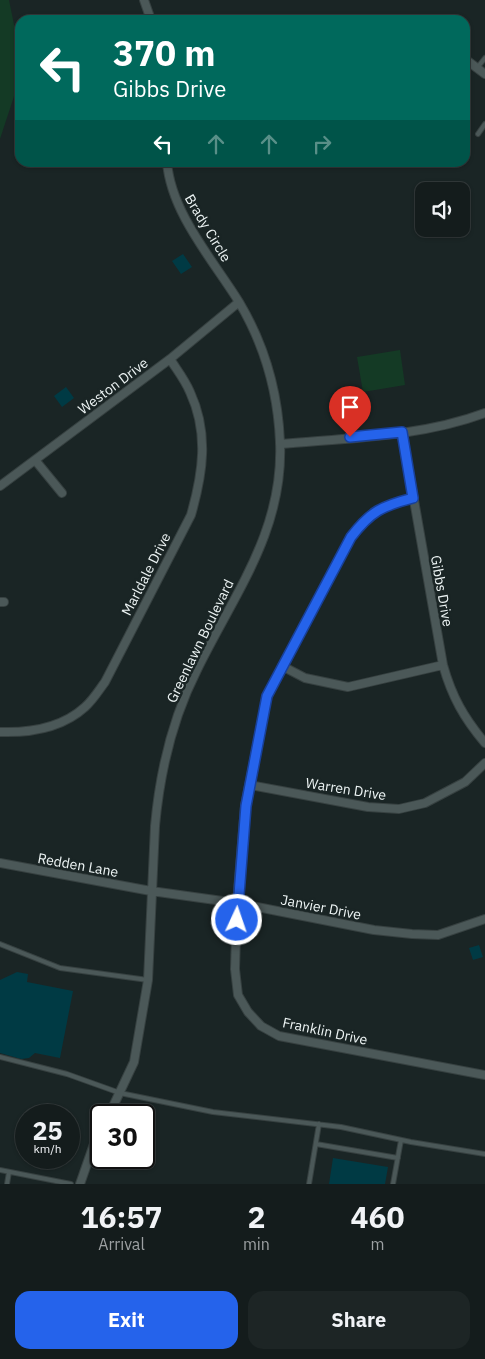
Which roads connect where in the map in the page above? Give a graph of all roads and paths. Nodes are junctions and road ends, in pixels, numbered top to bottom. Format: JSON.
{"nodes":[{"id":1,"x":144,"y":0,"type":"edge"},
{"id":2,"x":149,"y":15,"type":"edge"},
{"id":3,"x":485,"y":58,"type":"edge"},
{"id":4,"x":470,"y":62,"type":"edge"},
{"id":5,"x":477,"y":68,"type":"junction"},
{"id":6,"x":485,"y":74,"type":"edge"},
{"id":7,"x":485,"y":124,"type":"edge"},
{"id":8,"x":478,"y":134,"type":"dead end"},
{"id":9,"x":167,"y":167,"type":"edge"},
{"id":10,"x":239,"y":302,"type":"junction"},
{"id":11,"x":170,"y":359,"type":"junction"},
{"id":12,"x":485,"y":413,"type":"edge"},
{"id":13,"x":402,"y":432,"type":"junction"},
{"id":14,"x":280,"y":444,"type":"junction"},
{"id":15,"x":35,"y":460,"type":"junction"},
{"id":16,"x":0,"y":486,"type":"edge"},
{"id":17,"x":62,"y":493,"type":"dead end"},
{"id":18,"x":413,"y":498,"type":"junction"},
{"id":19,"x":443,"y":665,"type":"junction"},
{"id":20,"x":282,"y":666,"type":"junction"},
{"id":21,"x":0,"y":732,"type":"edge"},
{"id":22,"x":485,"y":744,"type":"edge"},
{"id":23,"x":485,"y":763,"type":"edge"},
{"id":24,"x":250,"y":785,"type":"junction"},
{"id":25,"x":0,"y":863,"type":"edge"},
{"id":26,"x":152,"y":891,"type":"junction"},
{"id":27,"x":237,"y":903,"type":"junction"},
{"id":28,"x":485,"y":919,"type":"edge"},
{"id":29,"x":0,"y":944,"type":"edge"},
{"id":30,"x":148,"y":980,"type":"junction"},
{"id":31,"x":0,"y":1057,"type":"edge"},
{"id":32,"x":485,"y":1075,"type":"edge"},
{"id":33,"x":120,"y":1093,"type":"junction"},
{"id":34,"x":114,"y":1104,"type":"edge"},
{"id":35,"x":319,"y":1124,"type":"junction"},
{"id":36,"x":401,"y":1140,"type":"junction"},
{"id":37,"x":316,"y":1144,"type":"junction"},
{"id":38,"x":485,"y":1154,"type":"edge"},
{"id":39,"x":90,"y":1155,"type":"edge"},
{"id":40,"x":398,"y":1158,"type":"junction"},
{"id":41,"x":0,"y":1170,"type":"edge"},
{"id":42,"x":9,"y":1172,"type":"junction"},
{"id":43,"x":38,"y":1178,"type":"junction"},
{"id":44,"x":7,"y":1184,"type":"edge"},
{"id":45,"x":37,"y":1184,"type":"edge"},
{"id":46,"x":71,"y":1184,"type":"edge"},
{"id":47,"x":80,"y":1184,"type":"edge"},
{"id":48,"x":309,"y":1184,"type":"edge"},
{"id":49,"x":393,"y":1184,"type":"edge"}],
"edges":[{"from":1,"to":2,"type":"street"},
{"from":3,"to":5,"type":"lane"},
{"from":4,"to":5,"type":"street"},
{"from":5,"to":6,"type":"street"},
{"from":7,"to":8,"type":"lane"},
{"from":9,"to":10,"type":"street","name":"Brady Circle"},
{"from":10,"to":11,"type":"street","name":"Weston Drive"},
{"from":10,"to":14,"type":"street","name":"Greenlawn Boulevard"},
{"from":11,"to":15,"type":"street","name":"Weston Drive"},
{"from":11,"to":21,"type":"street","name":"Marldale Drive"},
{"from":12,"to":13,"type":"street"},
{"from":13,"to":14,"type":"street"},
{"from":13,"to":18,"type":"street","name":"Gibbs Drive"},
{"from":14,"to":26,"type":"street","name":"Greenlawn Boulevard"},
{"from":15,"to":16,"type":"street","name":"Weston Drive"},
{"from":15,"to":17,"type":"street"},
{"from":18,"to":19,"type":"street","name":"Gibbs Drive"},
{"from":18,"to":20,"type":"street","name":"Franklin Drive"},
{"from":19,"to":20,"type":"street"},
{"from":19,"to":22,"type":"street","name":"Gibbs Drive"},
{"from":20,"to":24,"type":"street","name":"Franklin Drive"},
{"from":23,"to":24,"type":"street","name":"Warren Drive"},
{"from":24,"to":27,"type":"street","name":"Franklin Drive"},
{"from":25,"to":26,"type":"street","name":"Redden Lane"},
{"from":26,"to":27,"type":"street","name":"Janvier Drive"},
{"from":26,"to":30,"type":"street","name":"Greenlawn Boulevard"},
{"from":27,"to":28,"type":"street","name":"Janvier Drive"},
{"from":27,"to":32,"type":"street","name":"Franklin Drive"},
{"from":29,"to":30,"type":"lane"},
{"from":30,"to":33,"type":"street","name":"Greenlawn Boulevard"},
{"from":31,"to":33,"type":"lane"},
{"from":33,"to":34,"type":"street","name":"Greenlawn Boulevard"},
{"from":33,"to":35,"type":"lane"},
{"from":35,"to":36,"type":"lane"},
{"from":35,"to":37,"type":"lane"},
{"from":36,"to":38,"type":"lane"},
{"from":36,"to":40,"type":"lane"},
{"from":37,"to":40,"type":"lane"},
{"from":37,"to":48,"type":"lane"},
{"from":39,"to":47,"type":"street"},
{"from":40,"to":49,"type":"lane"},
{"from":41,"to":42,"type":"lane"},
{"from":42,"to":43,"type":"lane"},
{"from":42,"to":44,"type":"lane"},
{"from":43,"to":45,"type":"lane"},
{"from":43,"to":46,"type":"lane"}]}
